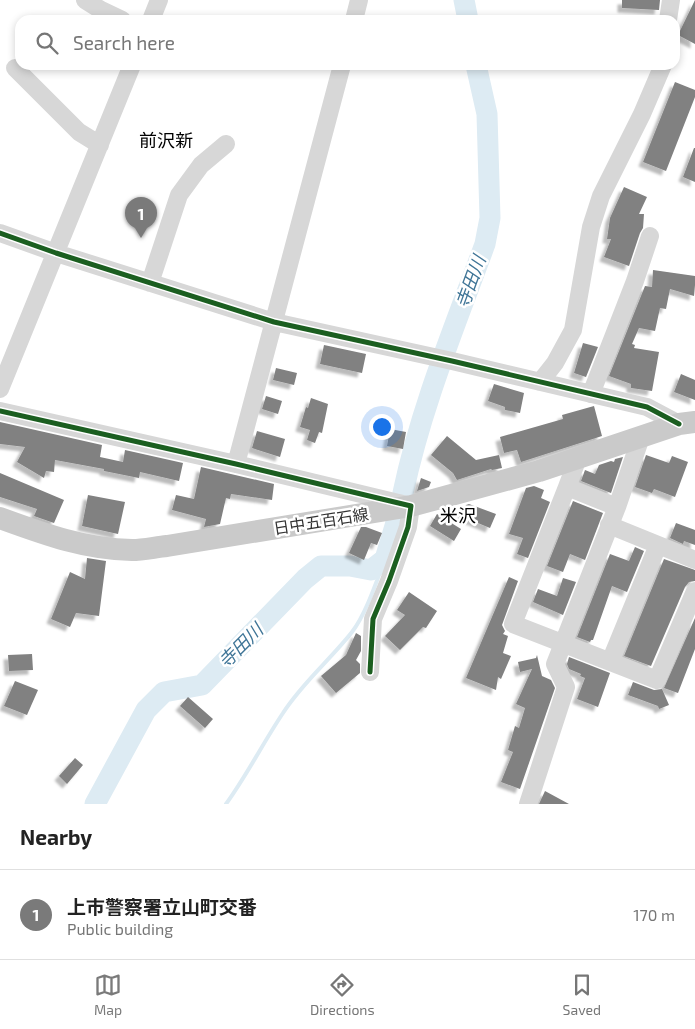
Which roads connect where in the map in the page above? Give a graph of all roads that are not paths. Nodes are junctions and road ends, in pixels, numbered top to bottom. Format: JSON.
{"nodes":[{"id":1,"x":85,"y":0,"type":"edge"},
{"id":2,"x":159,"y":0,"type":"edge"},
{"id":3,"x":359,"y":0,"type":"edge"},
{"id":4,"x":670,"y":0,"type":"edge"},
{"id":5,"x":112,"y":15,"type":"edge"},
{"id":6,"x":153,"y":15,"type":"edge"},
{"id":7,"x":355,"y":15,"type":"edge"},
{"id":8,"x":668,"y":15,"type":"edge"},
{"id":9,"x":16,"y":70,"type":"edge"},
{"id":10,"x":130,"y":70,"type":"edge"},
{"id":11,"x":341,"y":70,"type":"edge"},
{"id":12,"x":660,"y":70,"type":"edge"},
{"id":13,"x":226,"y":144,"type":"dead end"},
{"id":14,"x":100,"y":145,"type":"junction"},
{"id":15,"x":0,"y":233,"type":"edge"},
{"id":16,"x":650,"y":236,"type":"dead end"},
{"id":17,"x":56,"y":252,"type":"junction"},
{"id":18,"x":150,"y":282,"type":"junction"},
{"id":19,"x":274,"y":322,"type":"junction"},
{"id":20,"x":540,"y":382,"type":"junction"},
{"id":21,"x":0,"y":389,"type":"edge"},
{"id":22,"x":591,"y":394,"type":"junction"},
{"id":23,"x":0,"y":411,"type":"edge"},
{"id":24,"x":687,"y":423,"type":"edge"},
{"id":25,"x":641,"y":437,"type":"junction"},
{"id":26,"x":578,"y":458,"type":"junction"},
{"id":27,"x":236,"y":464,"type":"junction"},
{"id":28,"x":567,"y":487,"type":"junction"},
{"id":29,"x":411,"y":506,"type":"junction"},
{"id":30,"x":617,"y":508,"type":"junction"},
{"id":31,"x":0,"y":518,"type":"edge"},
{"id":32,"x":609,"y":524,"type":"junction"},
{"id":33,"x":658,"y":545,"type":"junction"},
{"id":34,"x":695,"y":560,"type":"edge"},
{"id":35,"x":695,"y":591,"type":"edge"},
{"id":36,"x":564,"y":643,"type":"junction"},
{"id":37,"x":610,"y":662,"type":"junction"},
{"id":38,"x":370,"y":672,"type":"dead end"},
{"id":39,"x":528,"y":804,"type":"edge"}],
"edges":[{"from":1,"to":5,"type":"street"},
{"from":2,"to":6,"type":"street"},
{"from":3,"to":7,"type":"street"},
{"from":4,"to":8,"type":"street"},
{"from":9,"to":14,"type":"street"},
{"from":10,"to":14,"type":"street"},
{"from":11,"to":19,"type":"street"},
{"from":12,"to":20,"type":"street"},
{"from":13,"to":18,"type":"street"},
{"from":14,"to":17,"type":"street"},
{"from":15,"to":17,"type":"street"},
{"from":16,"to":22,"type":"street"},
{"from":17,"to":18,"type":"street"},
{"from":17,"to":21,"type":"street"},
{"from":18,"to":19,"type":"street"},
{"from":19,"to":20,"type":"street"},
{"from":19,"to":27,"type":"street"},
{"from":20,"to":22,"type":"street"},
{"from":22,"to":24,"type":"street"},
{"from":23,"to":27,"type":"street"},
{"from":24,"to":25,"type":"main road","name":"日中五百石線"},
{"from":25,"to":26,"type":"main road","name":"日中五百石線"},
{"from":25,"to":30,"type":"street"},
{"from":26,"to":28,"type":"street"},
{"from":26,"to":29,"type":"main road","name":"日中五百石線"},
{"from":27,"to":29,"type":"street"},
{"from":28,"to":30,"type":"street"},
{"from":28,"to":36,"type":"street"},
{"from":29,"to":31,"type":"main road","name":"日中五百石線"},
{"from":29,"to":38,"type":"street"},
{"from":30,"to":32,"type":"street"},
{"from":32,"to":33,"type":"street"},
{"from":32,"to":36,"type":"street"},
{"from":33,"to":34,"type":"street"},
{"from":33,"to":37,"type":"street"},
{"from":35,"to":37,"type":"street"},
{"from":36,"to":37,"type":"street"},
{"from":36,"to":39,"type":"street"}]}
